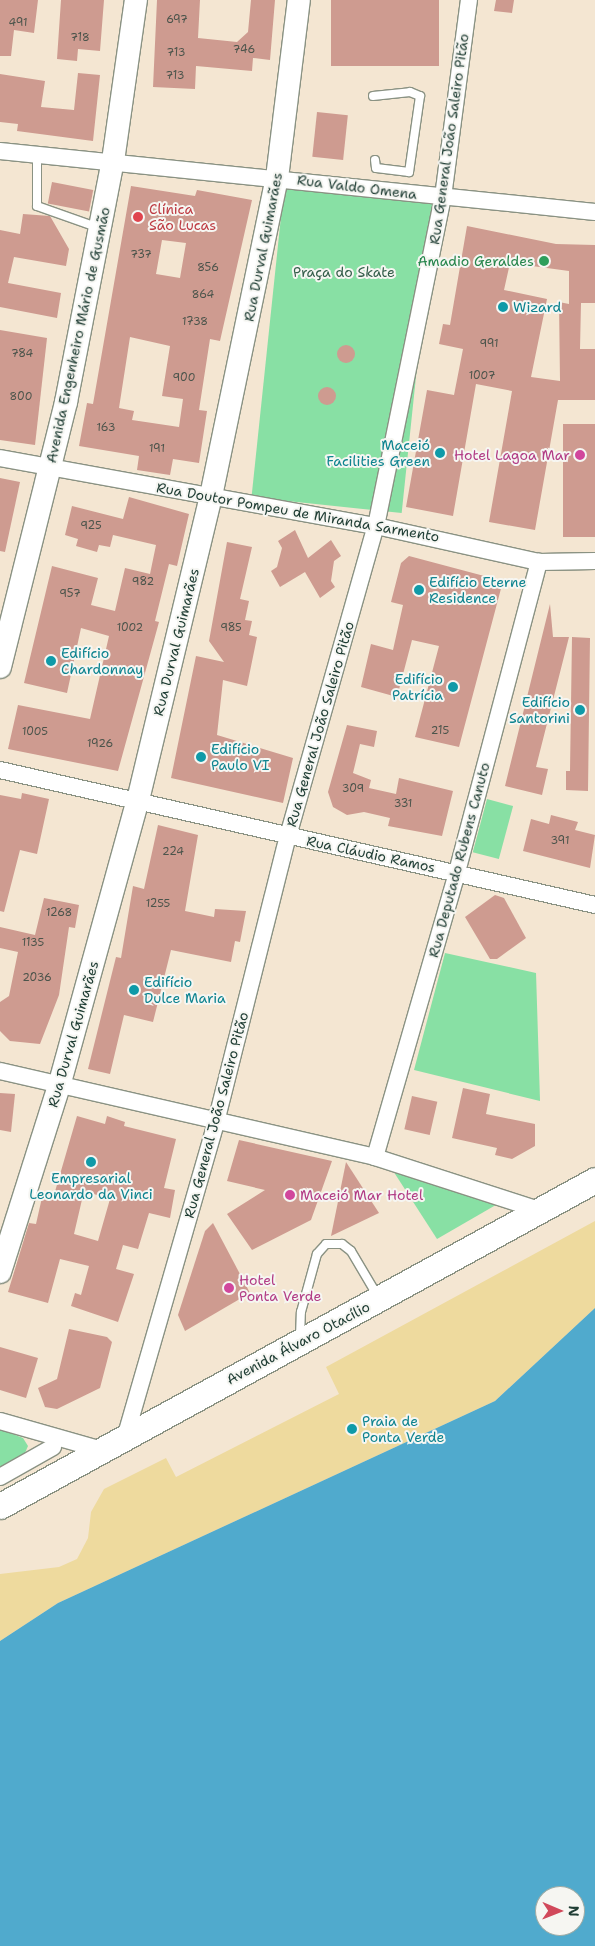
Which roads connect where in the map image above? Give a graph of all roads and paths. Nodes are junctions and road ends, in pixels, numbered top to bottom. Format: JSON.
{"nodes":[{"id":1,"x":136,"y":0,"type":"edge"},
{"id":2,"x":299,"y":0,"type":"edge"},
{"id":3,"x":469,"y":0,"type":"edge"},
{"id":4,"x":373,"y":96,"type":"dead end"},
{"id":5,"x":0,"y":151,"type":"edge"},
{"id":6,"x":37,"y":155,"type":"junction"},
{"id":7,"x":375,"y":160,"type":"dead end"},
{"id":8,"x":113,"y":161,"type":"junction"},
{"id":9,"x":277,"y":178,"type":"junction"},
{"id":10,"x":443,"y":197,"type":"junction"},
{"id":11,"x":595,"y":212,"type":"edge"},
{"id":12,"x":101,"y":229,"type":"junction"},
{"id":13,"x":0,"y":458,"type":"edge"},
{"id":14,"x":50,"y":467,"type":"junction"},
{"id":15,"x":212,"y":496,"type":"junction"},
{"id":16,"x":376,"y":526,"type":"junction"},
{"id":17,"x":595,"y":561,"type":"edge"},
{"id":18,"x":539,"y":562,"type":"junction"},
{"id":19,"x":0,"y":667,"type":"edge"},
{"id":20,"x":0,"y":770,"type":"edge"},
{"id":21,"x":138,"y":800,"type":"junction"},
{"id":22,"x":288,"y":836,"type":"junction"},
{"id":23,"x":457,"y":872,"type":"junction"},
{"id":24,"x":595,"y":904,"type":"edge"},
{"id":25,"x":0,"y":1071,"type":"edge"},
{"id":26,"x":60,"y":1086,"type":"junction"},
{"id":27,"x":216,"y":1122,"type":"junction"},
{"id":28,"x":374,"y":1156,"type":"junction"},
{"id":29,"x":595,"y":1180,"type":"edge"},
{"id":30,"x":539,"y":1210,"type":"junction"},
{"id":31,"x":0,"y":1272,"type":"edge"},
{"id":32,"x":379,"y":1299,"type":"junction"},
{"id":33,"x":300,"y":1342,"type":"junction"},
{"id":34,"x":0,"y":1420,"type":"edge"},
{"id":35,"x":125,"y":1438,"type":"junction"},
{"id":36,"x":50,"y":1441,"type":"junction"},
{"id":37,"x":102,"y":1450,"type":"junction"},
{"id":38,"x":53,"y":1474,"type":"junction"},
{"id":39,"x":0,"y":1477,"type":"edge"},
{"id":40,"x":0,"y":1506,"type":"edge"}],
"edges":[{"from":1,"to":8,"type":"street","name":"Avenida Engenheiro Mário de Gusmão"},
{"from":2,"to":9,"type":"street","name":"Rua Durval Guimarães"},
{"from":3,"to":10,"type":"street","name":"Rua General João Saleiro Pitão"},
{"from":4,"to":7,"type":"lane"},
{"from":5,"to":6,"type":"street","name":"Rua Valdo Omena"},
{"from":6,"to":8,"type":"street","name":"Rua Valdo Omena"},
{"from":6,"to":12,"type":"lane"},
{"from":8,"to":9,"type":"street","name":"Rua Valdo Omena"},
{"from":8,"to":12,"type":"street","name":"Avenida Engenheiro Mário de Gusmão"},
{"from":9,"to":10,"type":"street","name":"Rua Valdo Omena"},
{"from":9,"to":15,"type":"street","name":"Rua Durval Guimarães"},
{"from":10,"to":11,"type":"street","name":"Rua Valdo Omena"},
{"from":10,"to":16,"type":"street","name":"Rua General João Saleiro Pitão"},
{"from":12,"to":14,"type":"street","name":"Avenida Engenheiro Mário de Gusmão"},
{"from":13,"to":14,"type":"street","name":"Rua Doutor Pompeu de Miranda Sarmento"},
{"from":14,"to":15,"type":"street","name":"Rua Doutor Pompeu de Miranda Sarmento"},
{"from":14,"to":19,"type":"street","name":"Avenida Engenheiro Mário de Gusmão"},
{"from":15,"to":16,"type":"street","name":"Rua Doutor Pompeu de Miranda Sarmento"},
{"from":15,"to":21,"type":"street","name":"Rua Durval Guimarães"},
{"from":16,"to":18,"type":"street","name":"Rua Doutor Pompeu de Miranda Sarmento"},
{"from":16,"to":22,"type":"street","name":"Rua General João Saleiro Pitão"},
{"from":17,"to":18,"type":"street","name":"Rua Doutor Pompeu de Miranda Sarmento"},
{"from":18,"to":23,"type":"street","name":"Rua Deputado Rubens Canuto"},
{"from":20,"to":21,"type":"street","name":"Rua Cláudio Ramos"},
{"from":21,"to":22,"type":"street","name":"Rua Cláudio Ramos"},
{"from":21,"to":26,"type":"street","name":"Rua Durval Guimarães"},
{"from":22,"to":23,"type":"street","name":"Rua Cláudio Ramos"},
{"from":22,"to":27,"type":"street","name":"Rua General João Saleiro Pitão"},
{"from":23,"to":24,"type":"street","name":"Rua Cláudio Ramos"},
{"from":23,"to":28,"type":"street","name":"Rua Deputado Rubens Canuto"},
{"from":25,"to":26,"type":"street"},
{"from":26,"to":27,"type":"street"},
{"from":26,"to":31,"type":"street","name":"Rua Durval Guimarães"},
{"from":27,"to":28,"type":"street"},
{"from":27,"to":35,"type":"street","name":"Rua General João Saleiro Pitão"},
{"from":28,"to":30,"type":"street"},
{"from":29,"to":30,"type":"main road","name":"Avenida Álvaro Otacílio"},
{"from":30,"to":32,"type":"main road","name":"Avenida Álvaro Otacílio"},
{"from":32,"to":33,"type":"main road","name":"Avenida Álvaro Otacílio"},
{"from":32,"to":33,"type":"lane"},
{"from":33,"to":35,"type":"main road","name":"Avenida Álvaro Otacílio"},
{"from":34,"to":36,"type":"street"},
{"from":35,"to":37,"type":"main road","name":"Avenida Álvaro Otacílio"},
{"from":36,"to":37,"type":"street"},
{"from":36,"to":38,"type":"street"},
{"from":36,"to":39,"type":"street"},
{"from":37,"to":38,"type":"main road","name":"Avenida Álvaro Otacílio"},
{"from":38,"to":40,"type":"main road","name":"Avenida Álvaro Otacílio"}]}
